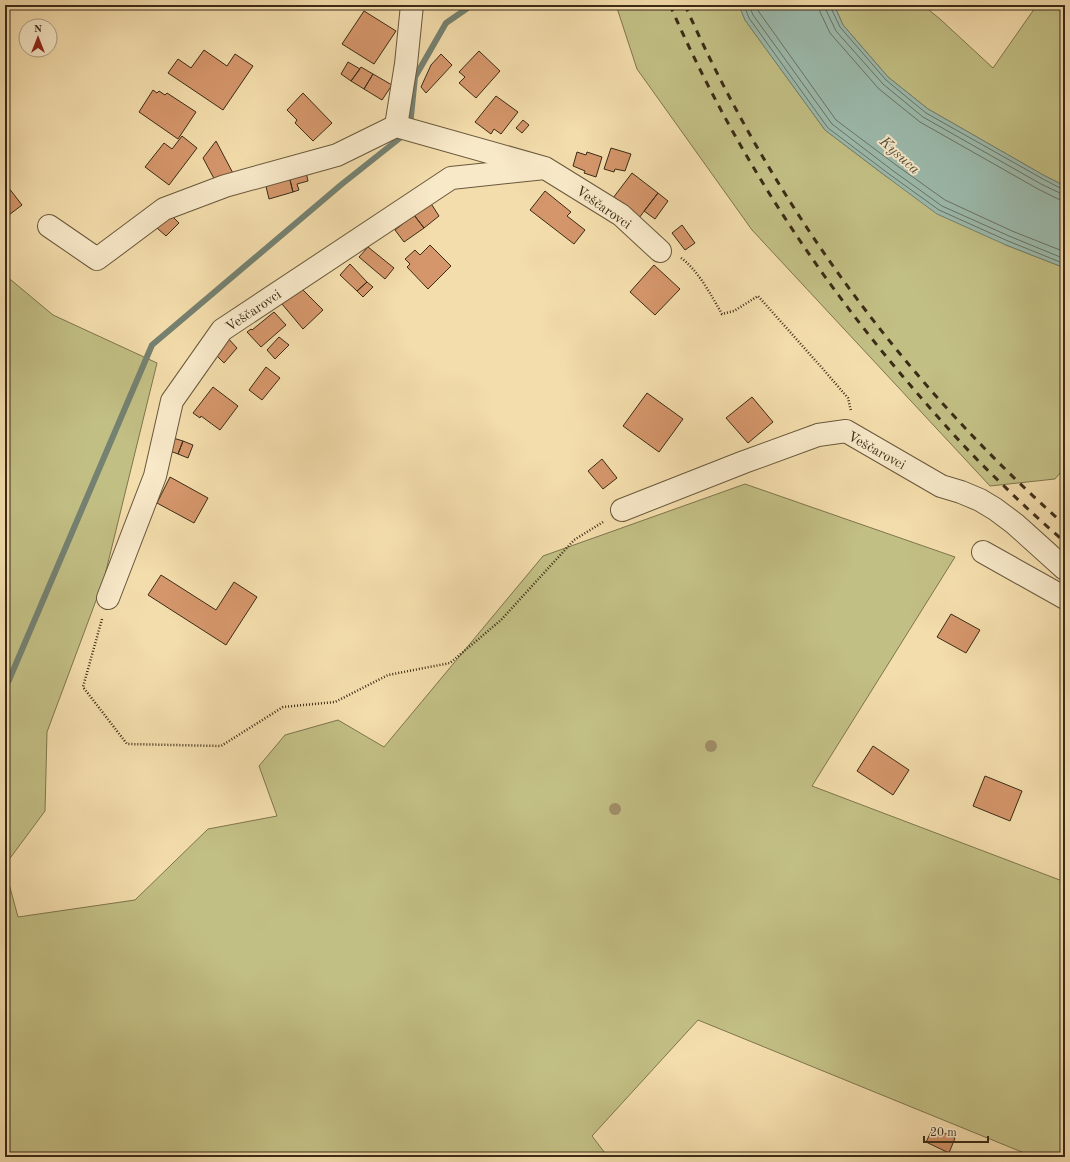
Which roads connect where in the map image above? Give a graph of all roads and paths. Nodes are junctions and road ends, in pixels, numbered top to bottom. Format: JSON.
{"nodes":[{"id":1,"x":412,"y":5,"type":"edge"},
{"id":2,"x":396,"y":126,"type":"junction"},
{"id":3,"x":544,"y":168,"type":"junction"},
{"id":4,"x":49,"y":226,"type":"dead end"},
{"id":5,"x":660,"y":251,"type":"joint"},
{"id":6,"x":846,"y":431,"type":"junction"},
{"id":7,"x":622,"y":510,"type":"joint"},
{"id":8,"x":983,"y":552,"type":"dead end"},
{"id":9,"x":1065,"y":569,"type":"edge"},
{"id":10,"x":108,"y":598,"type":"joint"},
{"id":11,"x":1065,"y":598,"type":"edge"}],
"edges":[{"from":1,"to":2,"type":"street"},
{"from":2,"to":3,"type":"street","name":"Veščarovci"},
{"from":2,"to":4,"type":"street"},
{"from":3,"to":5,"type":"street","name":"Veščarovci"},
{"from":3,"to":10,"type":"street","name":"Veščarovci"},
{"from":5,"to":6,"type":"path"},
{"from":6,"to":7,"type":"street","name":"Veščarovci"},
{"from":6,"to":9,"type":"street","name":"Veščarovci"},
{"from":7,"to":10,"type":"path"},
{"from":8,"to":11,"type":"street"}]}
